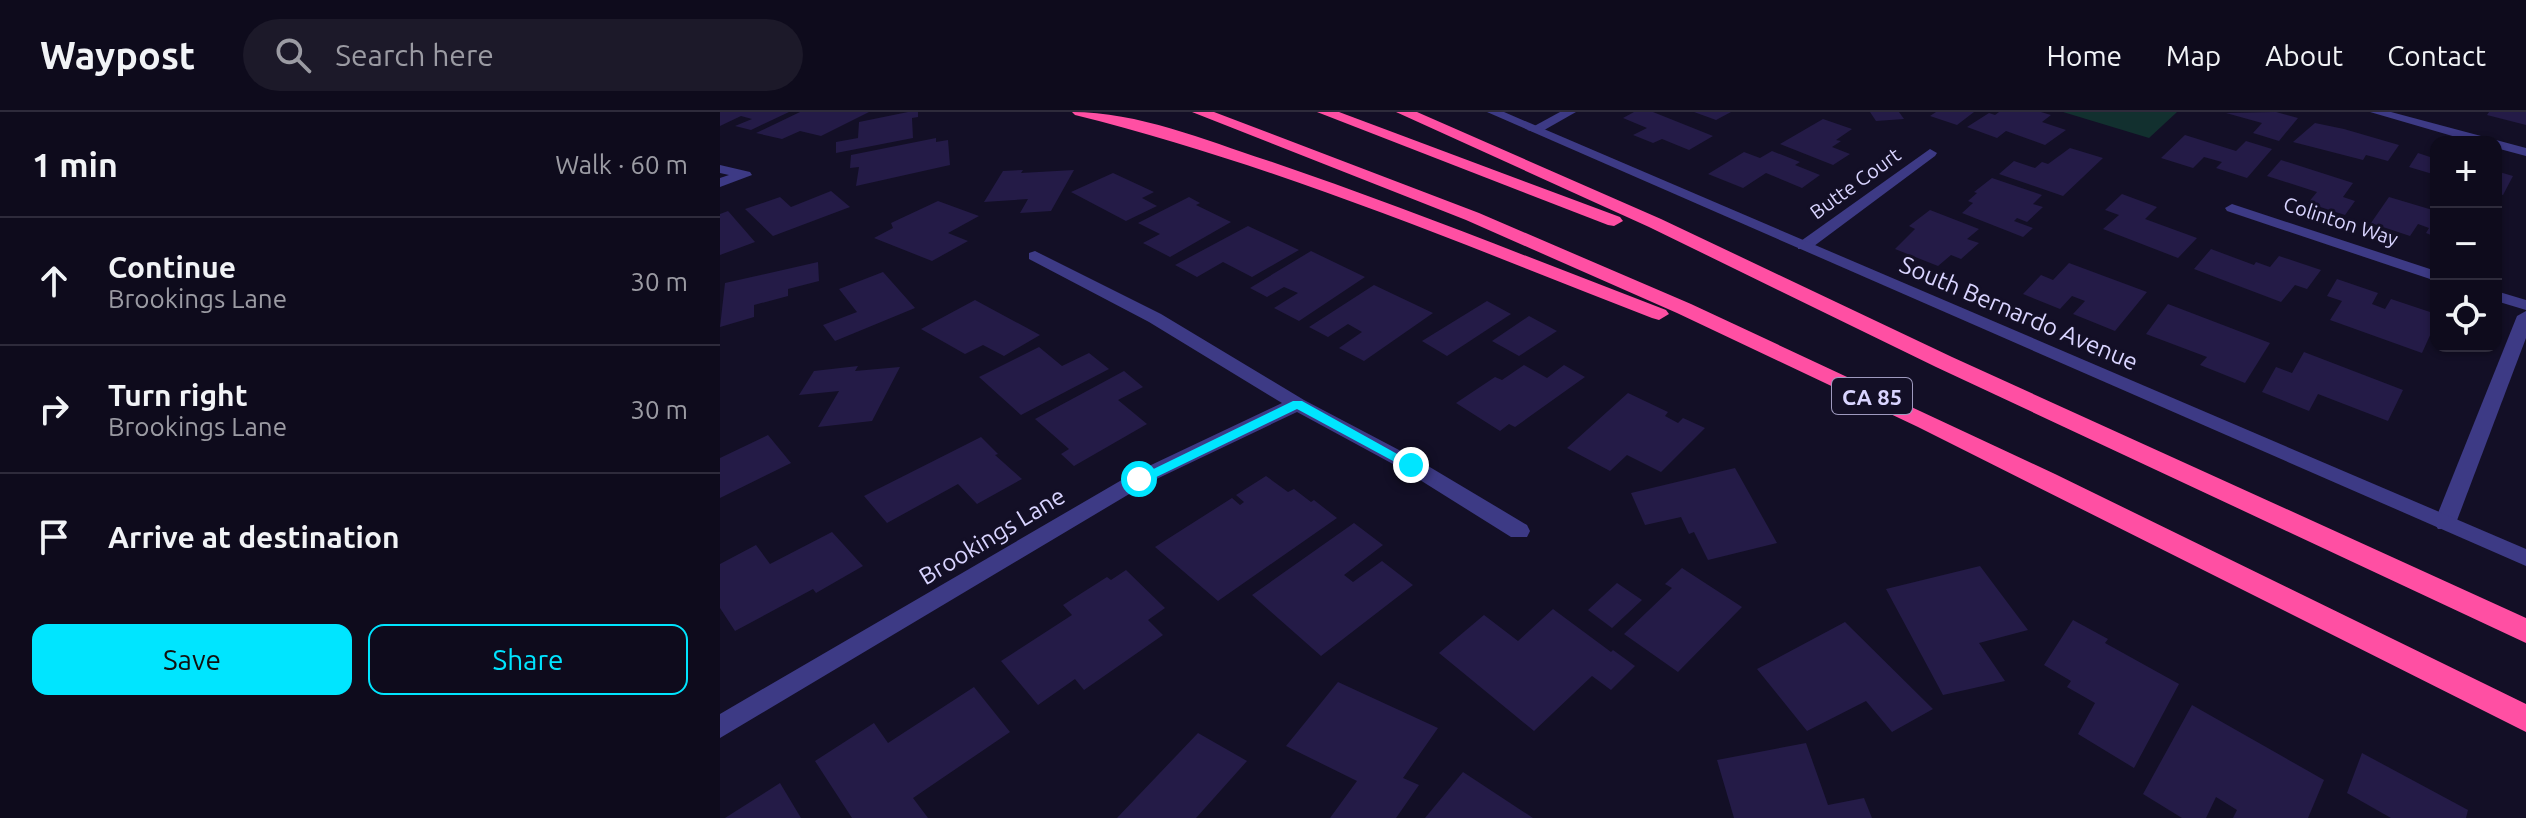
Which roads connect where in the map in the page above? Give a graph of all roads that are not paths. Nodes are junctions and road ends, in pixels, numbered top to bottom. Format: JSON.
{"nodes":[{"id":1,"x":1080,"y":112,"type":"edge"},
{"id":2,"x":1200,"y":112,"type":"edge"},
{"id":3,"x":1325,"y":112,"type":"edge"},
{"id":4,"x":1404,"y":112,"type":"edge"},
{"id":5,"x":1493,"y":112,"type":"edge"},
{"id":6,"x":1570,"y":112,"type":"edge"},
{"id":7,"x":2376,"y":112,"type":"edge"},
{"id":8,"x":1534,"y":130,"type":"junction"},
{"id":9,"x":2466,"y":136,"type":"edge"},
{"id":10,"x":2502,"y":146,"type":"edge"},
{"id":11,"x":2526,"y":152,"type":"edge"},
{"id":12,"x":1930,"y":153,"type":"dead end"},
{"id":13,"x":720,"y":169,"type":"edge"},
{"id":14,"x":720,"y":183,"type":"edge"},
{"id":15,"x":2232,"y":208,"type":"dead end"},
{"id":16,"x":1804,"y":246,"type":"junction"},
{"id":17,"x":1035,"y":256,"type":"dead end"},
{"id":18,"x":2430,"y":274,"type":"edge"},
{"id":19,"x":2502,"y":298,"type":"edge"},
{"id":20,"x":2526,"y":305,"type":"edge"},
{"id":21,"x":2526,"y":316,"type":"edge"},
{"id":22,"x":1944,"y":362,"type":"junction"},
{"id":23,"x":1297,"y":404,"type":"junction"},
{"id":24,"x":1902,"y":410,"type":"junction"},
{"id":25,"x":2445,"y":523,"type":"junction"},
{"id":26,"x":1519,"y":531,"type":"dead end"},
{"id":27,"x":2526,"y":558,"type":"edge"},
{"id":28,"x":2526,"y":631,"type":"edge"},
{"id":29,"x":2526,"y":719,"type":"edge"},
{"id":30,"x":720,"y":727,"type":"edge"}],
"edges":[{"from":1,"to":24,"type":"highway"},
{"from":2,"to":24,"type":"highway","number":"CA 85"},
{"from":3,"to":22,"type":"highway","number":"CA 85"},
{"from":4,"to":22,"type":"highway"},
{"from":5,"to":8,"type":"street","name":"South Bernardo Avenue"},
{"from":6,"to":8,"type":"street"},
{"from":7,"to":9,"type":"street"},
{"from":8,"to":16,"type":"street","name":"South Bernardo Avenue"},
{"from":10,"to":11,"type":"street"},
{"from":12,"to":16,"type":"street","name":"Butte Court"},
{"from":13,"to":14,"type":"street"},
{"from":15,"to":18,"type":"street","name":"Colinton Way"},
{"from":16,"to":25,"type":"street","name":"South Bernardo Avenue"},
{"from":17,"to":23,"type":"street"},
{"from":19,"to":20,"type":"street"},
{"from":21,"to":25,"type":"street"},
{"from":22,"to":28,"type":"highway","number":"CA 85"},
{"from":23,"to":26,"type":"street"},
{"from":23,"to":30,"type":"street","name":"Brookings Lane"},
{"from":24,"to":29,"type":"highway","number":"CA 85"},
{"from":25,"to":27,"type":"street","name":"South Bernardo Avenue"}]}
